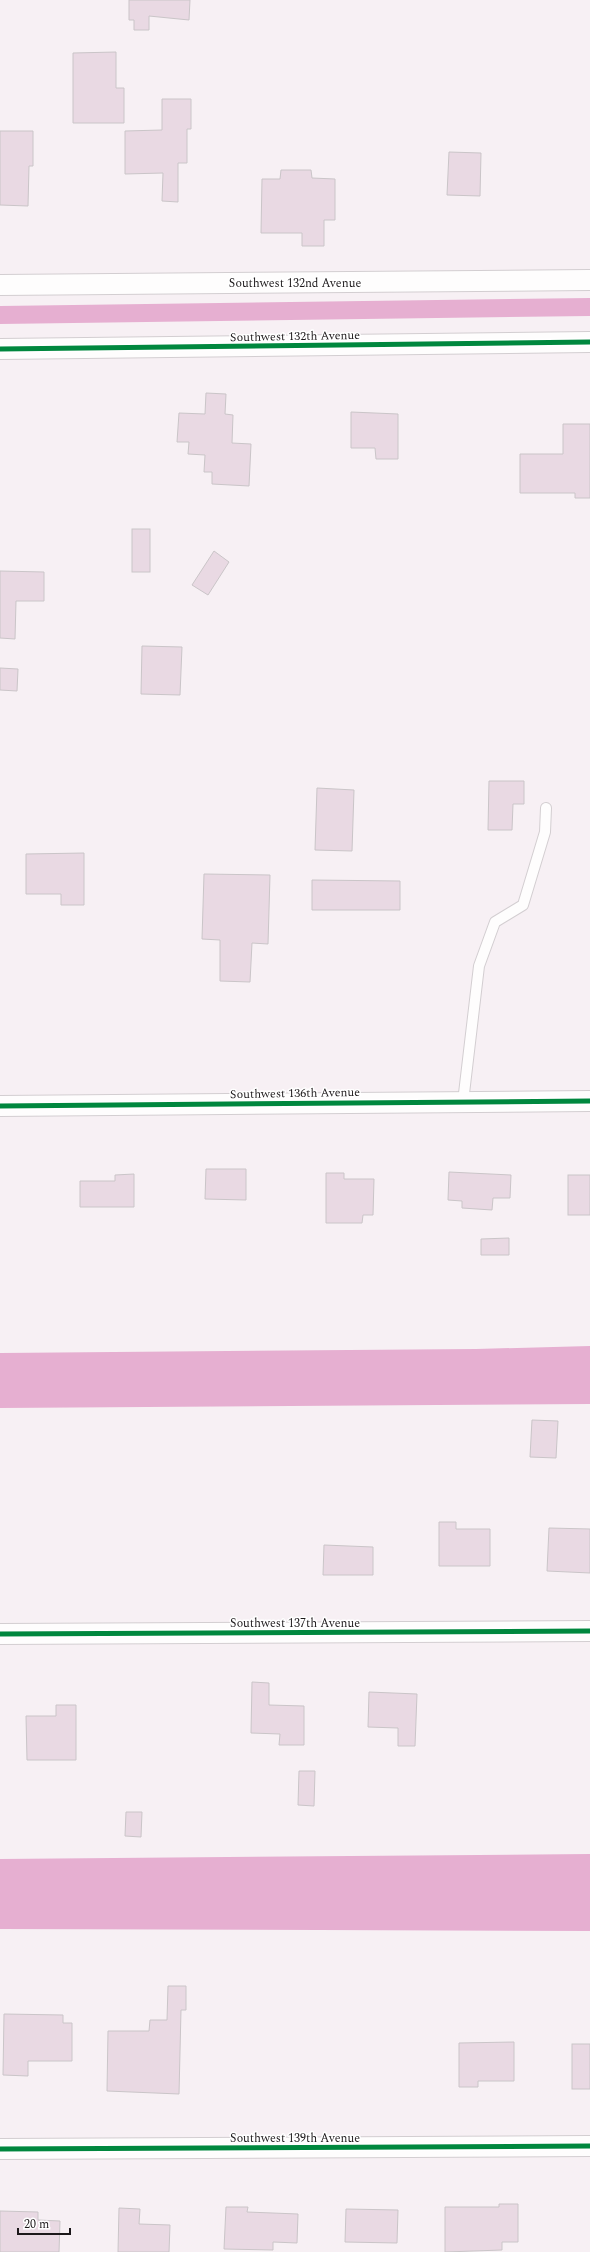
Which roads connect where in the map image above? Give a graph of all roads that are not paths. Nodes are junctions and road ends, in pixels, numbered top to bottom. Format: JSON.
{"nodes":[{"id":1,"x":590,"y":280,"type":"edge"},
{"id":2,"x":0,"y":285,"type":"edge"},
{"id":3,"x":590,"y":342,"type":"edge"},
{"id":4,"x":0,"y":349,"type":"edge"},
{"id":5,"x":546,"y":808,"type":"dead end"},
{"id":6,"x":590,"y":1101,"type":"edge"},
{"id":7,"x":464,"y":1102,"type":"junction"},
{"id":8,"x":0,"y":1106,"type":"edge"},
{"id":9,"x":590,"y":1631,"type":"edge"},
{"id":10,"x":0,"y":1634,"type":"edge"},
{"id":11,"x":590,"y":2146,"type":"edge"},
{"id":12,"x":0,"y":2150,"type":"edge"}],
"edges":[{"from":1,"to":2,"type":"street","name":"Southwest 132nd Avenue"},
{"from":3,"to":4,"type":"street","name":"Southwest 132th Avenue"},
{"from":5,"to":7,"type":"lane"},
{"from":6,"to":7,"type":"street","name":"Southwest 136th Avenue"},
{"from":7,"to":8,"type":"street","name":"Southwest 136th Avenue"},
{"from":9,"to":10,"type":"street","name":"Southwest 137th Avenue"},
{"from":11,"to":12,"type":"street","name":"Southwest 139th Avenue"}]}
